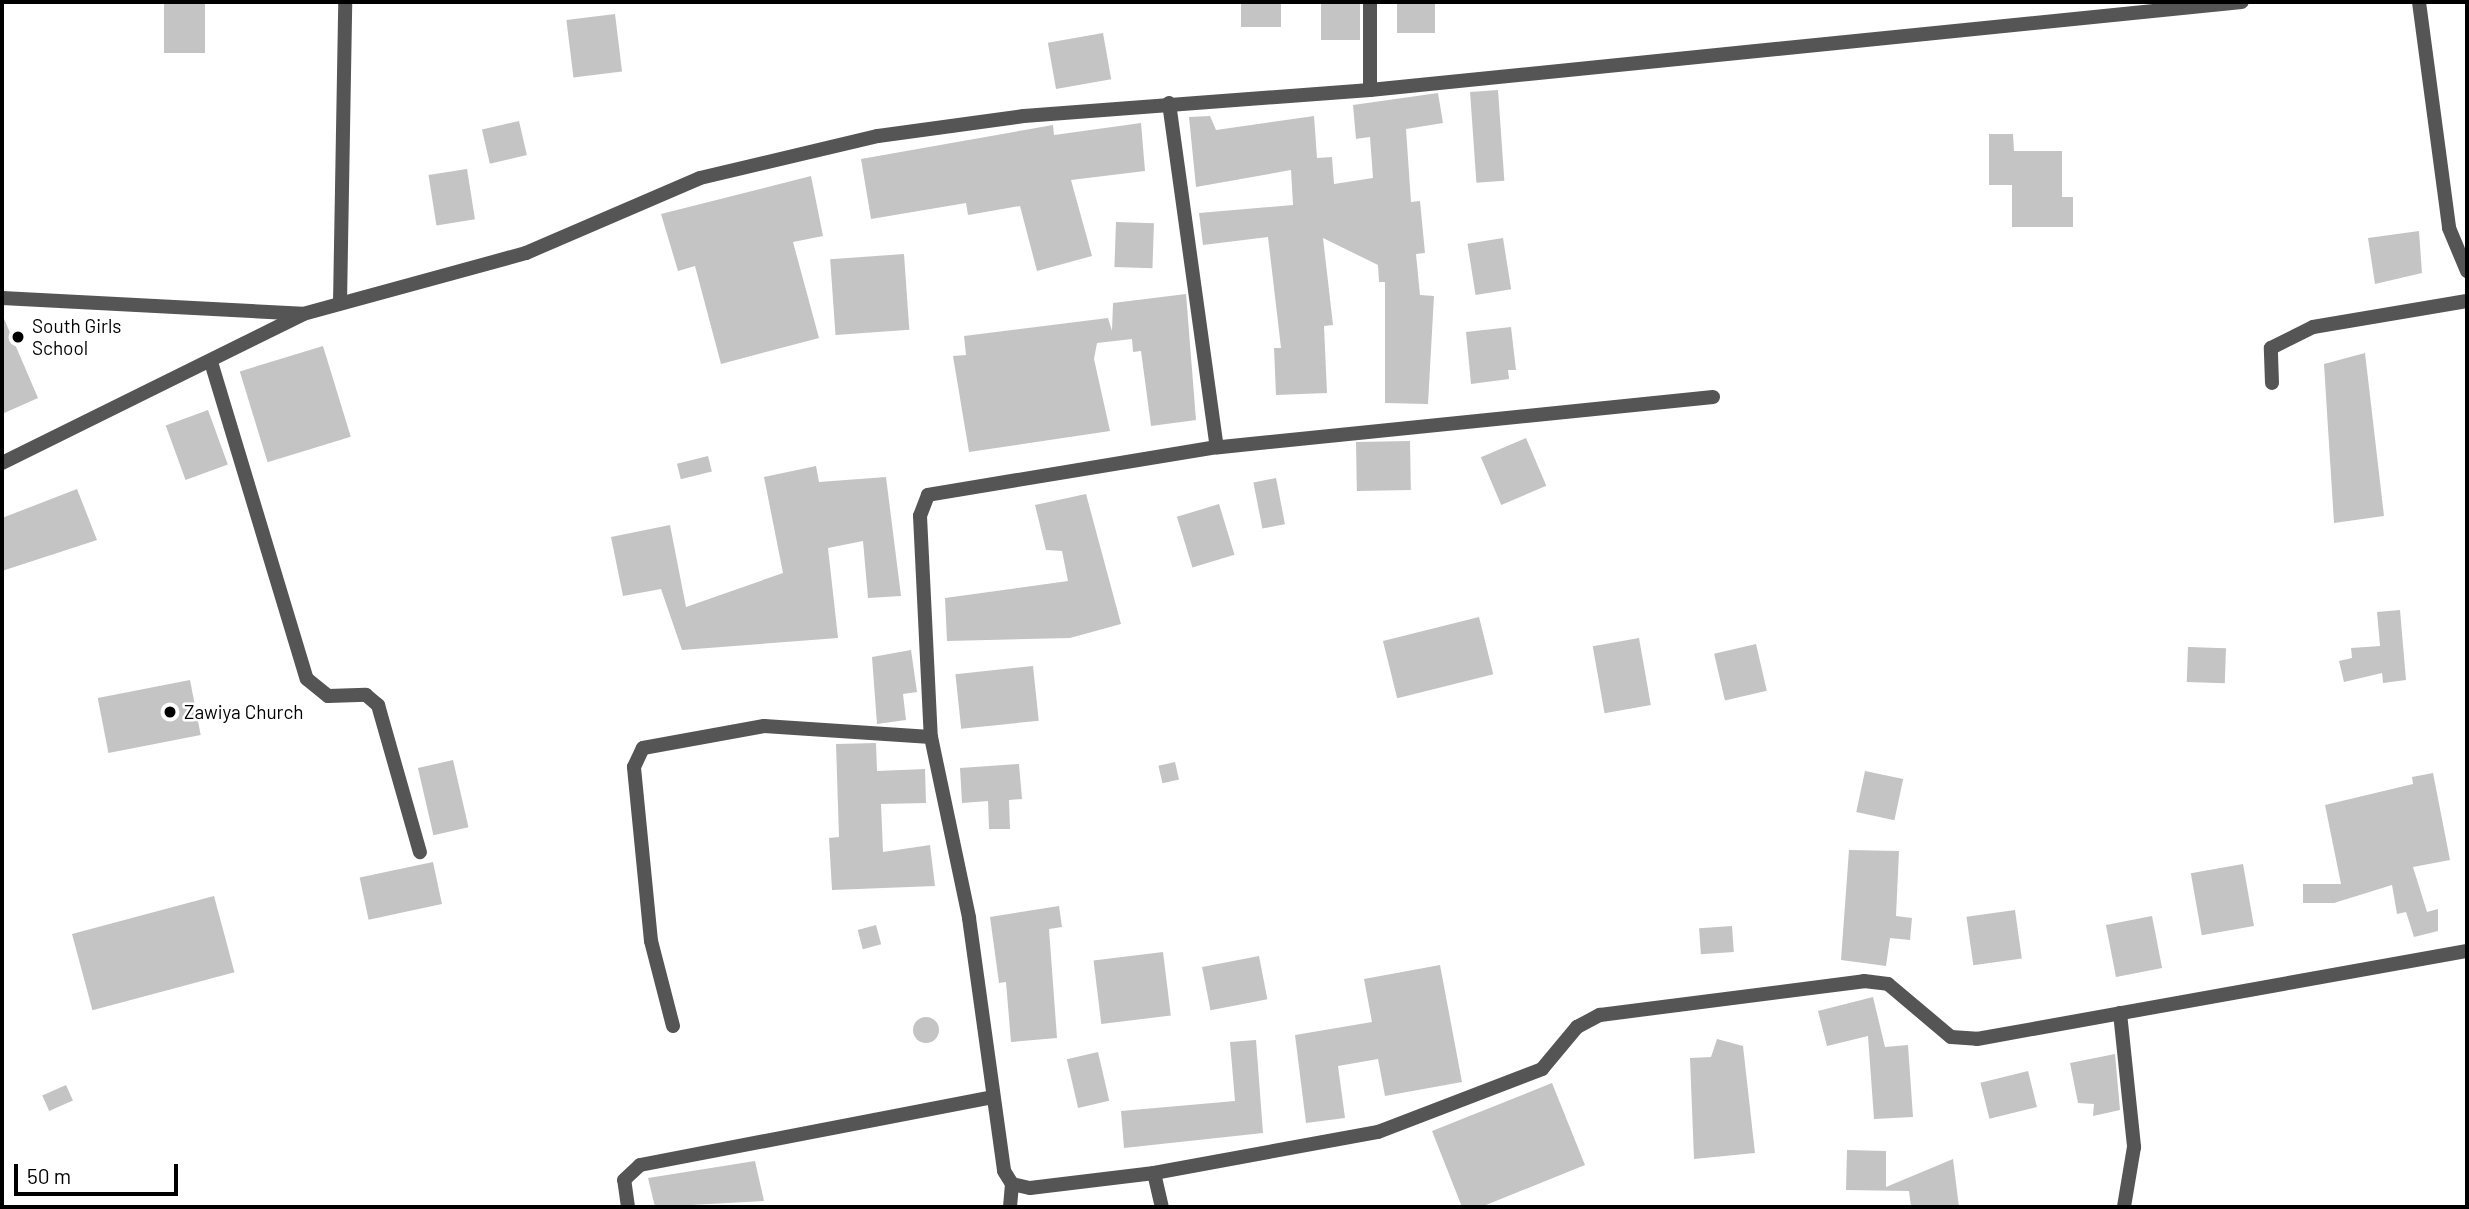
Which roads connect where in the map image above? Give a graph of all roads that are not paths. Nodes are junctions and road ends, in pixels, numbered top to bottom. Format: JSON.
{"nodes":[{"id":1,"x":345,"y":2,"type":"edge"},
{"id":2,"x":1370,"y":2,"type":"edge"},
{"id":3,"x":2242,"y":2,"type":"edge"},
{"id":4,"x":2419,"y":2,"type":"edge"},
{"id":5,"x":1370,"y":90,"type":"junction"},
{"id":6,"x":1169,"y":103,"type":"junction"},
{"id":7,"x":2467,"y":271,"type":"edge"},
{"id":8,"x":2,"y":298,"type":"edge"},
{"id":9,"x":2467,"y":301,"type":"edge"},
{"id":10,"x":340,"y":303,"type":"junction"},
{"id":11,"x":303,"y":314,"type":"junction"},
{"id":12,"x":211,"y":362,"type":"junction"},
{"id":13,"x":2272,"y":383,"type":"dead end"},
{"id":14,"x":1713,"y":397,"type":"dead end"},
{"id":15,"x":1217,"y":447,"type":"junction"},
{"id":16,"x":2,"y":463,"type":"edge"},
{"id":17,"x":931,"y":737,"type":"junction"},
{"id":18,"x":420,"y":852,"type":"dead end"},
{"id":19,"x":2467,"y":951,"type":"edge"},
{"id":20,"x":2120,"y":1013,"type":"junction"},
{"id":21,"x":673,"y":1026,"type":"dead end"},
{"id":22,"x":992,"y":1097,"type":"junction"},
{"id":23,"x":1154,"y":1173,"type":"junction"},
{"id":24,"x":1013,"y":1184,"type":"junction"},
{"id":25,"x":628,"y":1207,"type":"edge"},
{"id":26,"x":1010,"y":1207,"type":"edge"},
{"id":27,"x":1162,"y":1207,"type":"edge"},
{"id":28,"x":2124,"y":1207,"type":"edge"}],
"edges":[{"from":1,"to":10,"type":"street"},
{"from":2,"to":5,"type":"street"},
{"from":3,"to":5,"type":"street"},
{"from":4,"to":7,"type":"street"},
{"from":5,"to":6,"type":"street"},
{"from":6,"to":10,"type":"street"},
{"from":6,"to":15,"type":"street"},
{"from":8,"to":11,"type":"street"},
{"from":9,"to":13,"type":"street"},
{"from":10,"to":11,"type":"street"},
{"from":11,"to":12,"type":"street"},
{"from":12,"to":16,"type":"street"},
{"from":12,"to":18,"type":"street"},
{"from":14,"to":15,"type":"street"},
{"from":15,"to":17,"type":"street"},
{"from":17,"to":21,"type":"street"},
{"from":17,"to":22,"type":"street"},
{"from":19,"to":20,"type":"street"},
{"from":20,"to":23,"type":"street"},
{"from":20,"to":28,"type":"street"},
{"from":22,"to":24,"type":"street"},
{"from":22,"to":25,"type":"street"},
{"from":23,"to":24,"type":"street"},
{"from":23,"to":27,"type":"street"},
{"from":24,"to":26,"type":"street"}]}
